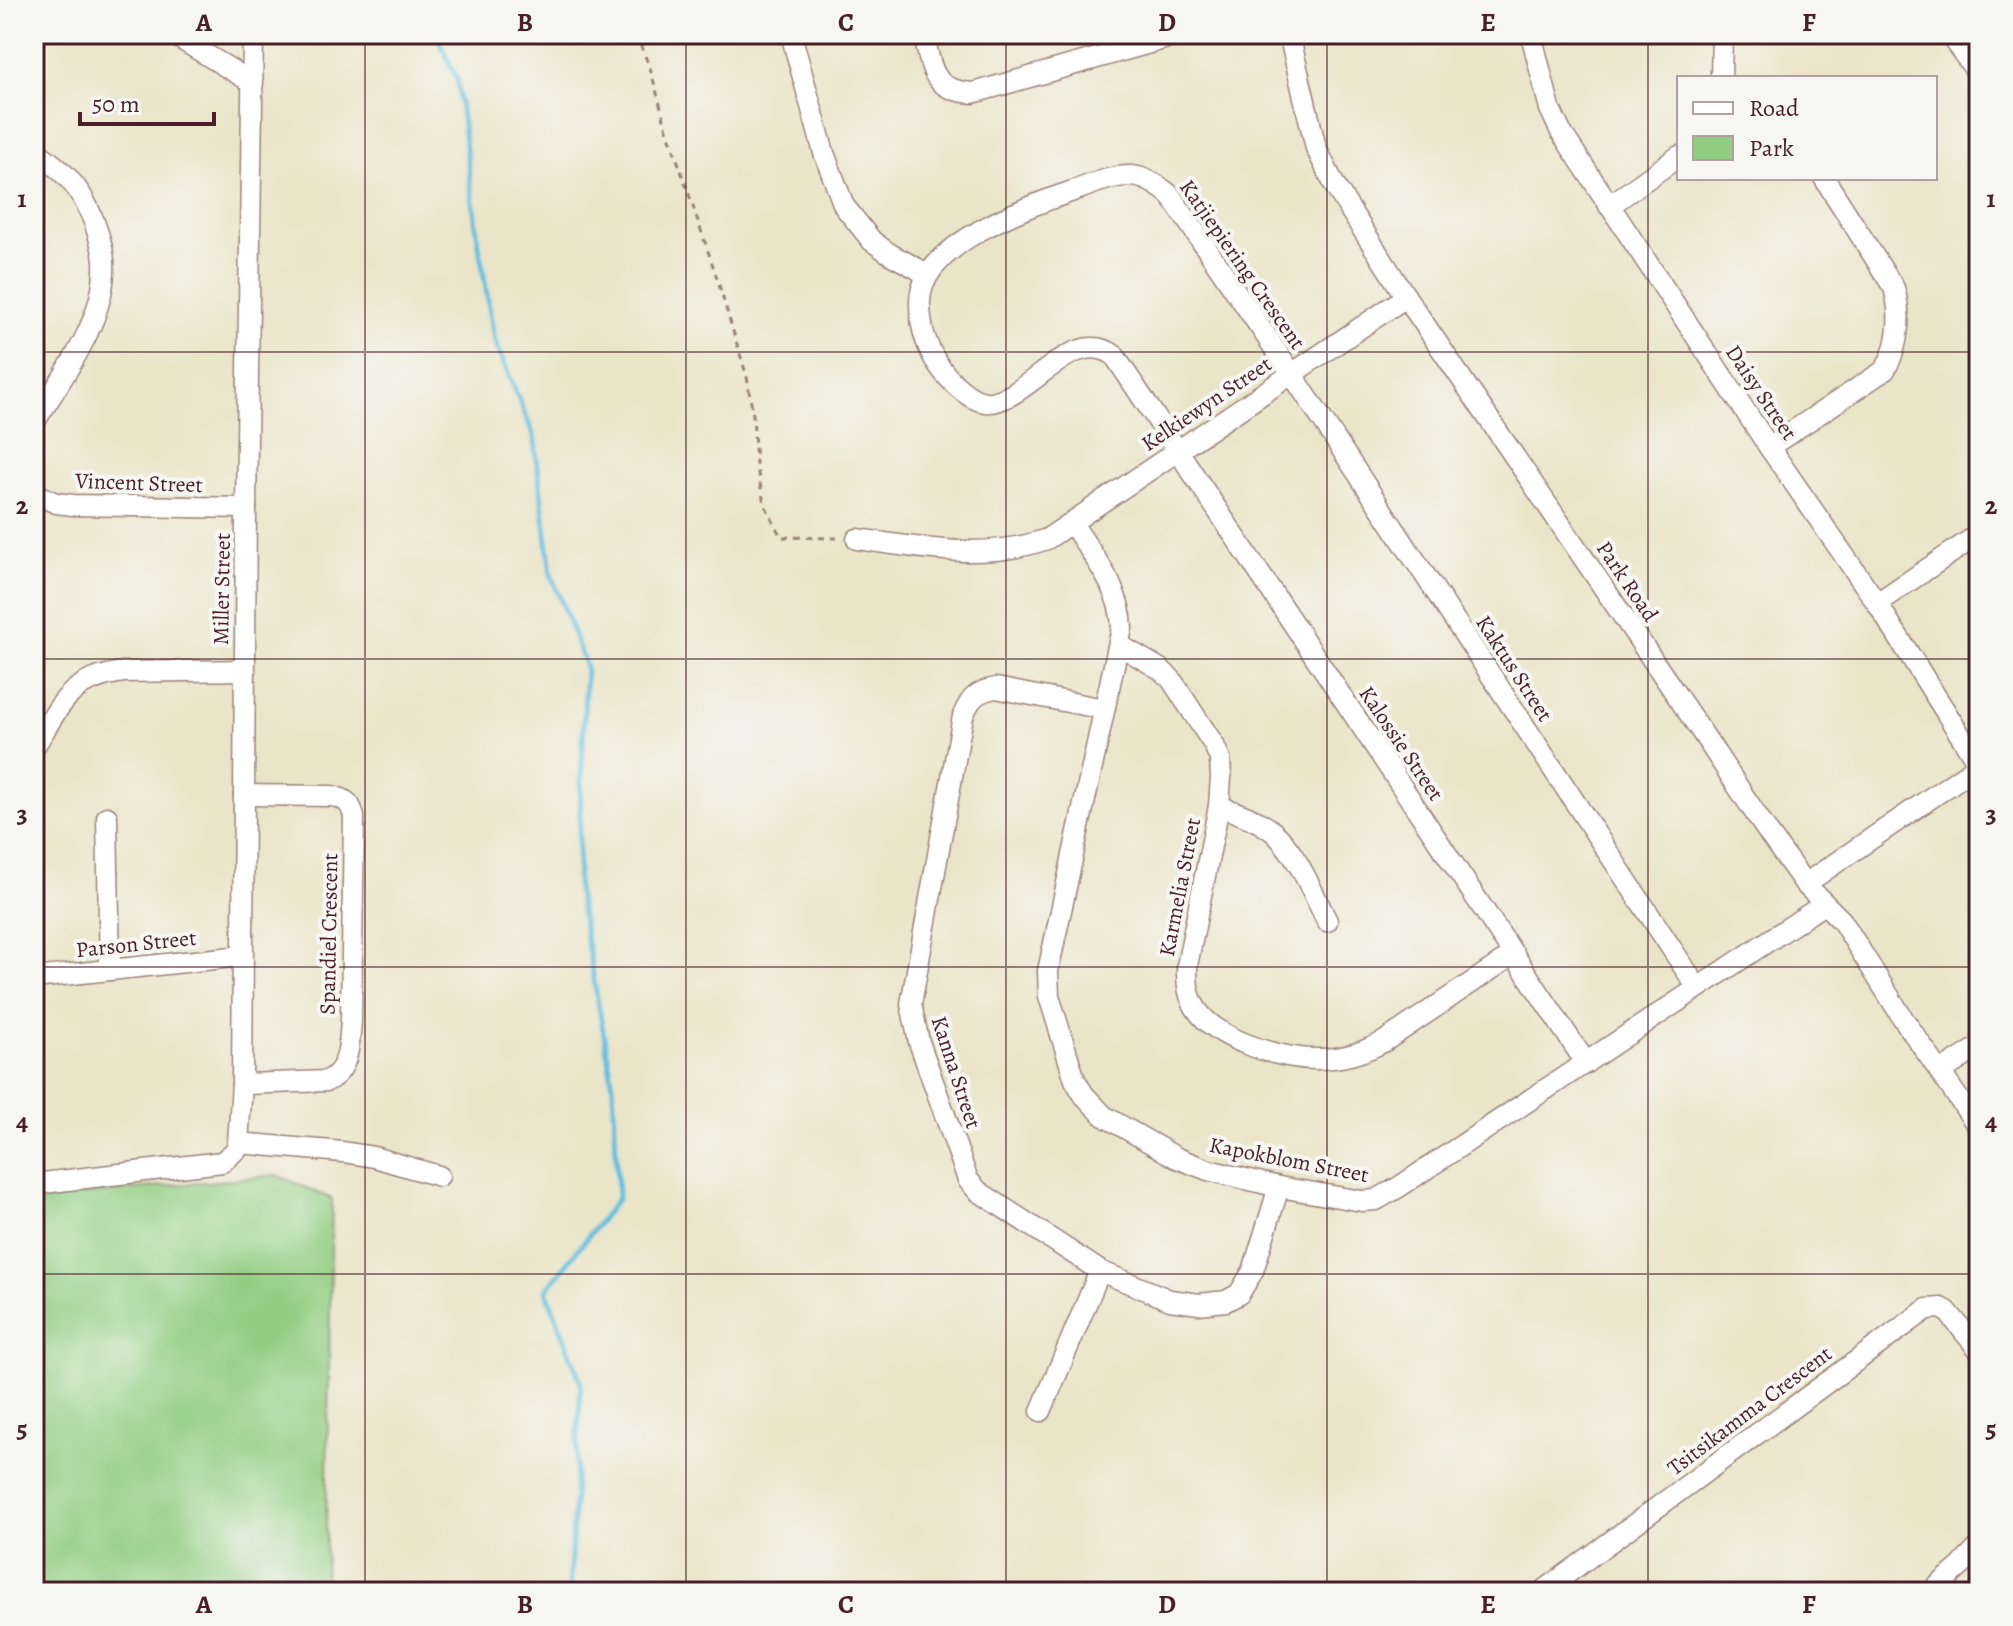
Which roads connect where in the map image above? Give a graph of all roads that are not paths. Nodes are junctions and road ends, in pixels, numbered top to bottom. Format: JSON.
{"nodes":[{"id":1,"x":172,"y":34,"type":"edge"},
{"id":2,"x":253,"y":34,"type":"edge"},
{"id":3,"x":791,"y":34,"type":"edge"},
{"id":4,"x":923,"y":34,"type":"edge"},
{"id":5,"x":1182,"y":34,"type":"edge"},
{"id":6,"x":1289,"y":34,"type":"edge"},
{"id":7,"x":1531,"y":34,"type":"edge"},
{"id":8,"x":1722,"y":34,"type":"edge"},
{"id":9,"x":1949,"y":34,"type":"edge"},
{"id":10,"x":1979,"y":75,"type":"edge"},
{"id":11,"x":1721,"y":76,"type":"edge"},
{"id":12,"x":253,"y":83,"type":"junction"},
{"id":13,"x":34,"y":150,"type":"edge"},
{"id":14,"x":1677,"y":157,"type":"edge"},
{"id":15,"x":1825,"y":180,"type":"edge"},
{"id":16,"x":1609,"y":206,"type":"junction"},
{"id":17,"x":926,"y":276,"type":"junction"},
{"id":18,"x":1406,"y":297,"type":"junction"},
{"id":19,"x":1292,"y":374,"type":"junction"},
{"id":20,"x":34,"y":423,"type":"edge"},
{"id":21,"x":1769,"y":447,"type":"junction"},
{"id":22,"x":1178,"y":450,"type":"junction"},
{"id":23,"x":34,"y":493,"type":"edge"},
{"id":24,"x":246,"y":508,"type":"junction"},
{"id":25,"x":1072,"y":523,"type":"junction"},
{"id":26,"x":1979,"y":534,"type":"edge"},
{"id":27,"x":857,"y":539,"type":"road end"},
{"id":28,"x":1877,"y":603,"type":"junction"},
{"id":29,"x":1119,"y":645,"type":"junction"},
{"id":30,"x":244,"y":670,"type":"junction"},
{"id":31,"x":1104,"y":709,"type":"junction"},
{"id":32,"x":34,"y":747,"type":"edge"},
{"id":33,"x":1979,"y":765,"type":"edge"},
{"id":34,"x":244,"y":795,"type":"junction"},
{"id":35,"x":1219,"y":806,"type":"junction"},
{"id":36,"x":107,"y":817,"type":"dead end"},
{"id":37,"x":1805,"y":884,"type":"junction"},
{"id":38,"x":1824,"y":904,"type":"junction"},
{"id":39,"x":1327,"y":921,"type":"dead end"},
{"id":40,"x":1514,"y":954,"type":"junction"},
{"id":41,"x":242,"y":956,"type":"junction"},
{"id":42,"x":110,"y":970,"type":"junction"},
{"id":43,"x":34,"y":978,"type":"edge"},
{"id":44,"x":1697,"y":987,"type":"junction"},
{"id":45,"x":1979,"y":1047,"type":"edge"},
{"id":46,"x":1586,"y":1063,"type":"junction"},
{"id":47,"x":1940,"y":1072,"type":"junction"},
{"id":48,"x":242,"y":1084,"type":"junction"},
{"id":49,"x":1979,"y":1090,"type":"edge"},
{"id":50,"x":1965,"y":1107,"type":"junction"},
{"id":51,"x":1979,"y":1128,"type":"edge"},
{"id":52,"x":238,"y":1143,"type":"junction"},
{"id":53,"x":439,"y":1176,"type":"dead end"},
{"id":54,"x":34,"y":1184,"type":"edge"},
{"id":55,"x":1279,"y":1187,"type":"junction"},
{"id":56,"x":1100,"y":1271,"type":"junction"},
{"id":57,"x":1979,"y":1350,"type":"edge"},
{"id":58,"x":1041,"y":1411,"type":"dead end"},
{"id":59,"x":1979,"y":1547,"type":"edge"},
{"id":60,"x":1542,"y":1592,"type":"edge"},
{"id":61,"x":1931,"y":1592,"type":"edge"}],
"edges":[{"from":1,"to":12,"type":"street"},
{"from":2,"to":12,"type":"street","name":"Miller Street"},
{"from":3,"to":17,"type":"street"},
{"from":4,"to":5,"type":"street"},
{"from":6,"to":18,"type":"street","name":"Park Road"},
{"from":7,"to":16,"type":"street","name":"Daisy Street"},
{"from":8,"to":11,"type":"street"},
{"from":9,"to":10,"type":"street"},
{"from":12,"to":24,"type":"street","name":"Miller Street"},
{"from":13,"to":20,"type":"street"},
{"from":14,"to":16,"type":"street"},
{"from":15,"to":21,"type":"street"},
{"from":16,"to":21,"type":"street","name":"Daisy Street"},
{"from":17,"to":19,"type":"street","name":"Katjiepiering Crescent"},
{"from":17,"to":22,"type":"street"},
{"from":18,"to":19,"type":"street","name":"Kelkiewyn Street"},
{"from":18,"to":37,"type":"street","name":"Park Road"},
{"from":19,"to":22,"type":"street","name":"Kelkiewyn Street"},
{"from":19,"to":44,"type":"street","name":"Kaktus Street"},
{"from":21,"to":28,"type":"street","name":"Daisy Street"},
{"from":22,"to":25,"type":"street","name":"Kelkiewyn Street"},
{"from":22,"to":40,"type":"street","name":"Kalossie Street"},
{"from":23,"to":24,"type":"street","name":"Vincent Street"},
{"from":24,"to":30,"type":"street","name":"Miller Street"},
{"from":25,"to":27,"type":"street","name":"Kelkiewyn Street"},
{"from":25,"to":29,"type":"street","name":"Kapokblom Street"},
{"from":26,"to":28,"type":"street"},
{"from":28,"to":33,"type":"street","name":"Daisy Street"},
{"from":29,"to":31,"type":"street","name":"Kapokblom Street"},
{"from":29,"to":35,"type":"street","name":"Karmelia Street"},
{"from":30,"to":32,"type":"street"},
{"from":30,"to":34,"type":"street","name":"Miller Street"},
{"from":31,"to":55,"type":"street","name":"Kapokblom Street"},
{"from":31,"to":56,"type":"street","name":"Kanna Street"},
{"from":33,"to":37,"type":"street"},
{"from":34,"to":41,"type":"street","name":"Miller Street"},
{"from":34,"to":48,"type":"street","name":"Spandiel Crescent"},
{"from":35,"to":39,"type":"street"},
{"from":35,"to":40,"type":"street","name":"Karmelia Street"},
{"from":36,"to":42,"type":"street"},
{"from":37,"to":38,"type":"street","name":"Park Road"},
{"from":38,"to":44,"type":"street","name":"Kapokblom Street"},
{"from":38,"to":47,"type":"street","name":"Park Road"},
{"from":40,"to":46,"type":"street","name":"Kalossie Street"},
{"from":41,"to":42,"type":"street","name":"Parson Street"},
{"from":41,"to":48,"type":"street","name":"Miller Street"},
{"from":42,"to":43,"type":"street","name":"Parson Street"},
{"from":44,"to":46,"type":"street","name":"Kapokblom Street"},
{"from":45,"to":47,"type":"street"},
{"from":46,"to":55,"type":"street","name":"Kapokblom Street"},
{"from":47,"to":50,"type":"street","name":"Park Road"},
{"from":48,"to":52,"type":"street","name":"Miller Street"},
{"from":49,"to":50,"type":"street"},
{"from":50,"to":51,"type":"street","name":"Park Road"},
{"from":52,"to":53,"type":"street"},
{"from":52,"to":54,"type":"street"},
{"from":55,"to":56,"type":"street","name":"Kanna Street"},
{"from":56,"to":58,"type":"street"},
{"from":57,"to":60,"type":"street","name":"Tsitsikamma Crescent"},
{"from":59,"to":61,"type":"street"}]}
